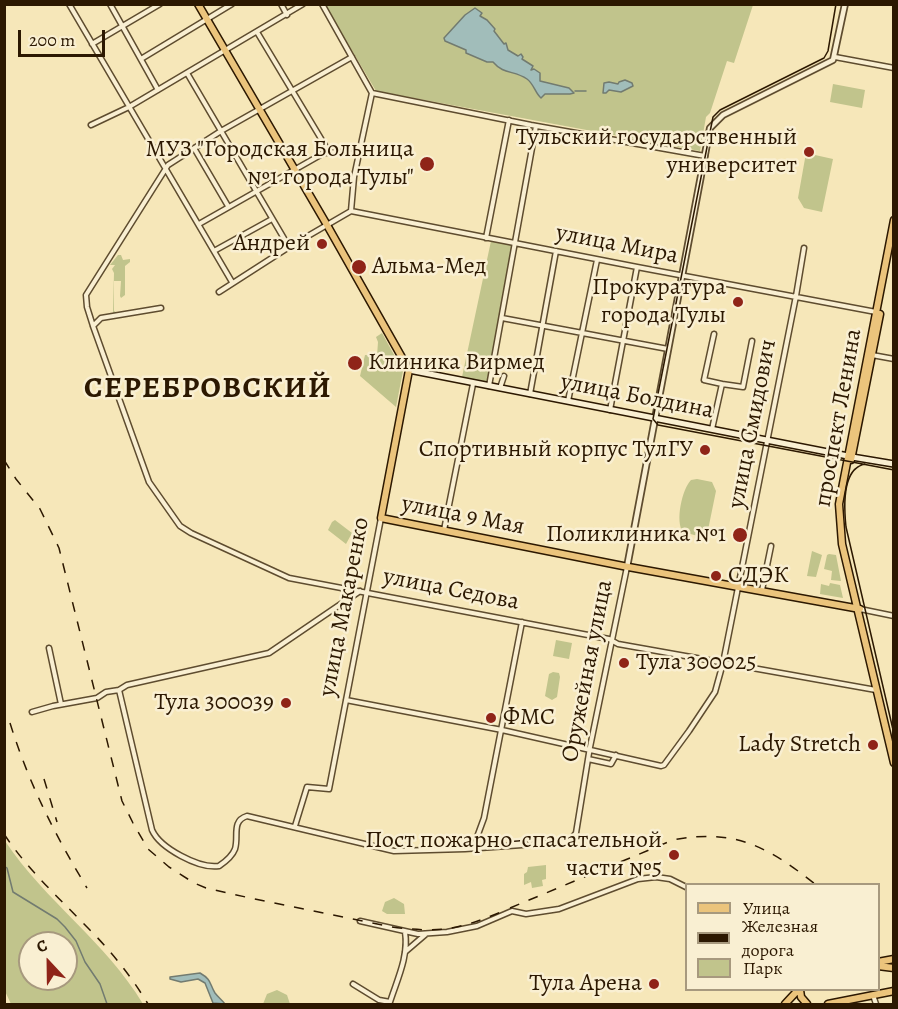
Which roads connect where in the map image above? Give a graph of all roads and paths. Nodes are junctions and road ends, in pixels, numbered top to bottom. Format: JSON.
{"nodes":[{"id":1,"x":69,"y":4,"type":"edge"},
{"id":2,"x":110,"y":4,"type":"edge"},
{"id":3,"x":160,"y":4,"type":"edge"},
{"id":4,"x":198,"y":4,"type":"edge"},
{"id":5,"x":232,"y":4,"type":"edge"},
{"id":6,"x":281,"y":4,"type":"edge"},
{"id":7,"x":303,"y":4,"type":"edge"},
{"id":8,"x":322,"y":4,"type":"edge"},
{"id":9,"x":845,"y":4,"type":"edge"},
{"id":10,"x":287,"y":15,"type":"junction"},
{"id":11,"x":207,"y":20,"type":"junction"},
{"id":12,"x":123,"y":26,"type":"junction"},
{"id":13,"x":257,"y":32,"type":"junction"},
{"id":14,"x":92,"y":44,"type":"junction"},
{"id":15,"x":225,"y":51,"type":"junction"},
{"id":16,"x":352,"y":57,"type":"junction"},
{"id":17,"x":835,"y":57,"type":"junction"},
{"id":18,"x":141,"y":59,"type":"junction"},
{"id":19,"x":894,"y":68,"type":"edge"},
{"id":20,"x":187,"y":73,"type":"junction"},
{"id":21,"x":158,"y":90,"type":"junction"},
{"id":22,"x":293,"y":91,"type":"junction"},
{"id":23,"x":372,"y":93,"type":"junction"},
{"id":24,"x":129,"y":106,"type":"junction"},
{"id":25,"x":260,"y":110,"type":"junction"},
{"id":26,"x":509,"y":120,"type":"junction"},
{"id":27,"x":91,"y":125,"type":"dead end"},
{"id":28,"x":536,"y":126,"type":"junction"},
{"id":29,"x":221,"y":131,"type":"junction"},
{"id":30,"x":194,"y":148,"type":"junction"},
{"id":31,"x":329,"y":152,"type":"junction"},
{"id":32,"x":358,"y":155,"type":"junction"},
{"id":33,"x":705,"y":156,"type":"junction"},
{"id":34,"x":164,"y":168,"type":"junction"},
{"id":35,"x":294,"y":170,"type":"junction"},
{"id":36,"x":256,"y":191,"type":"junction"},
{"id":37,"x":228,"y":206,"type":"junction"},
{"id":38,"x":351,"y":211,"type":"junction"},
{"id":39,"x":272,"y":219,"type":"junction"},
{"id":40,"x":894,"y":220,"type":"edge"},
{"id":41,"x":199,"y":224,"type":"junction"},
{"id":42,"x":327,"y":225,"type":"junction"},
{"id":43,"x":486,"y":238,"type":"junction"},
{"id":44,"x":894,"y":243,"type":"edge"},
{"id":45,"x":514,"y":244,"type":"junction"},
{"id":46,"x":289,"y":247,"type":"junction"},
{"id":47,"x":804,"y":248,"type":"dead end"},
{"id":48,"x":214,"y":251,"type":"junction"},
{"id":49,"x":556,"y":252,"type":"junction"},
{"id":50,"x":597,"y":260,"type":"junction"},
{"id":51,"x":637,"y":267,"type":"junction"},
{"id":52,"x":681,"y":275,"type":"junction"},
{"id":53,"x":232,"y":282,"type":"junction"},
{"id":54,"x":219,"y":292,"type":"dead end"},
{"id":55,"x":796,"y":296,"type":"junction"},
{"id":56,"x":161,"y":308,"type":"dead end"},
{"id":57,"x":878,"y":312,"type":"junction"},
{"id":58,"x":502,"y":318,"type":"junction"},
{"id":59,"x":542,"y":325,"type":"junction"},
{"id":60,"x":93,"y":326,"type":"junction"},
{"id":61,"x":583,"y":333,"type":"junction"},
{"id":62,"x":714,"y":334,"type":"dead end"},
{"id":63,"x":623,"y":340,"type":"junction"},
{"id":64,"x":752,"y":341,"type":"dead end"},
{"id":65,"x":667,"y":349,"type":"junction"},
{"id":66,"x":872,"y":355,"type":"junction"},
{"id":67,"x":894,"y":360,"type":"edge"},
{"id":68,"x":409,"y":370,"type":"junction"},
{"id":69,"x":504,"y":376,"type":"dead end"},
{"id":70,"x":473,"y":384,"type":"junction"},
{"id":71,"x":722,"y":384,"type":"junction"},
{"id":72,"x":489,"y":387,"type":"junction"},
{"id":73,"x":500,"y":389,"type":"junction"},
{"id":74,"x":530,"y":394,"type":"junction"},
{"id":75,"x":568,"y":401,"type":"junction"},
{"id":76,"x":610,"y":410,"type":"junction"},
{"id":77,"x":654,"y":418,"type":"junction"},
{"id":78,"x":712,"y":430,"type":"junction"},
{"id":79,"x":767,"y":440,"type":"junction"},
{"id":80,"x":850,"y":456,"type":"junction"},
{"id":81,"x":894,"y":464,"type":"edge"},
{"id":82,"x":381,"y":518,"type":"junction"},
{"id":83,"x":444,"y":531,"type":"junction"},
{"id":84,"x":771,"y":546,"type":"dead end"},
{"id":85,"x":627,"y":567,"type":"junction"},
{"id":86,"x":738,"y":586,"type":"junction"},
{"id":87,"x":762,"y":590,"type":"junction"},
{"id":88,"x":363,"y":591,"type":"junction"},
{"id":89,"x":859,"y":609,"type":"junction"},
{"id":90,"x":894,"y":615,"type":"edge"},
{"id":91,"x":522,"y":622,"type":"junction"},
{"id":92,"x":612,"y":640,"type":"junction"},
{"id":93,"x":49,"y":648,"type":"dead end"},
{"id":94,"x":723,"y":663,"type":"junction"},
{"id":95,"x":119,"y":690,"type":"junction"},
{"id":96,"x":876,"y":690,"type":"junction"},
{"id":97,"x":346,"y":700,"type":"junction"},
{"id":98,"x":61,"y":705,"type":"junction"},
{"id":99,"x":32,"y":712,"type":"dead end"},
{"id":100,"x":502,"y":730,"type":"junction"},
{"id":101,"x":894,"y":748,"type":"edge"},
{"id":102,"x":590,"y":749,"type":"junction"},
{"id":103,"x":616,"y":755,"type":"junction"},
{"id":104,"x":588,"y":759,"type":"junction"},
{"id":105,"x":894,"y":763,"type":"edge"},
{"id":106,"x":295,"y":826,"type":"junction"},
{"id":107,"x":473,"y":848,"type":"junction"},
{"id":108,"x":685,"y":885,"type":"edge"},
{"id":109,"x":360,"y":921,"type":"dead end"},
{"id":110,"x":405,"y":932,"type":"junction"},
{"id":111,"x":426,"y":934,"type":"junction"},
{"id":112,"x":404,"y":953,"type":"junction"},
{"id":113,"x":894,"y":958,"type":"edge"},
{"id":114,"x":880,"y":964,"type":"edge"},
{"id":115,"x":353,"y":984,"type":"dead end"},
{"id":116,"x":894,"y":986,"type":"edge"},
{"id":117,"x":798,"y":991,"type":"edge"},
{"id":118,"x":799,"y":991,"type":"edge"},
{"id":119,"x":894,"y":991,"type":"edge"},
{"id":120,"x":883,"y":992,"type":"junction"},
{"id":121,"x":873,"y":994,"type":"junction"},
{"id":122,"x":391,"y":1003,"type":"edge"},
{"id":123,"x":785,"y":1005,"type":"edge"},
{"id":124,"x":807,"y":1005,"type":"edge"},
{"id":125,"x":828,"y":1005,"type":"edge"},
{"id":126,"x":876,"y":1005,"type":"edge"}],
"edges":[{"from":1,"to":14,"type":"street"},
{"from":2,"to":12,"type":"street"},
{"from":3,"to":12,"type":"street"},
{"from":4,"to":11,"type":"main road"},
{"from":5,"to":11,"type":"street"},
{"from":6,"to":10,"type":"street"},
{"from":7,"to":10,"type":"street"},
{"from":8,"to":16,"type":"street"},
{"from":9,"to":17,"type":"street"},
{"from":10,"to":13,"type":"street"},
{"from":11,"to":15,"type":"main road"},
{"from":11,"to":18,"type":"street"},
{"from":12,"to":14,"type":"street"},
{"from":12,"to":18,"type":"street"},
{"from":13,"to":15,"type":"street"},
{"from":13,"to":22,"type":"street"},
{"from":14,"to":24,"type":"street"},
{"from":15,"to":20,"type":"street"},
{"from":15,"to":25,"type":"main road"},
{"from":16,"to":22,"type":"street"},
{"from":16,"to":23,"type":"street"},
{"from":17,"to":19,"type":"street"},
{"from":17,"to":33,"type":"street","name":"Оружейная улица"},
{"from":18,"to":21,"type":"street"},
{"from":20,"to":21,"type":"street"},
{"from":20,"to":29,"type":"street"},
{"from":21,"to":24,"type":"street"},
{"from":22,"to":25,"type":"street"},
{"from":22,"to":31,"type":"street"},
{"from":23,"to":26,"type":"street"},
{"from":23,"to":32,"type":"street"},
{"from":24,"to":27,"type":"street"},
{"from":24,"to":34,"type":"street"},
{"from":25,"to":29,"type":"street"},
{"from":25,"to":35,"type":"main road"},
{"from":26,"to":28,"type":"street"},
{"from":26,"to":43,"type":"street"},
{"from":28,"to":33,"type":"street"},
{"from":28,"to":45,"type":"street"},
{"from":29,"to":30,"type":"street"},
{"from":29,"to":36,"type":"street"},
{"from":30,"to":34,"type":"street"},
{"from":30,"to":37,"type":"street"},
{"from":31,"to":32,"type":"street"},
{"from":31,"to":35,"type":"street"},
{"from":32,"to":38,"type":"street"},
{"from":33,"to":52,"type":"street","name":"Оружейная улица"},
{"from":34,"to":41,"type":"street"},
{"from":34,"to":60,"type":"street","name":"улица Седова"},
{"from":35,"to":36,"type":"street"},
{"from":35,"to":42,"type":"main road"},
{"from":36,"to":37,"type":"street"},
{"from":36,"to":39,"type":"street"},
{"from":37,"to":41,"type":"street"},
{"from":38,"to":42,"type":"street"},
{"from":38,"to":43,"type":"street","name":"улица Мира"},
{"from":39,"to":46,"type":"street"},
{"from":39,"to":48,"type":"street"},
{"from":40,"to":57,"type":"main road","name":"проспект Ленина"},
{"from":41,"to":48,"type":"street"},
{"from":42,"to":46,"type":"street"},
{"from":42,"to":68,"type":"main road"},
{"from":43,"to":45,"type":"street","name":"улица Мира"},
{"from":44,"to":57,"type":"main road","name":"проспект Ленина"},
{"from":45,"to":49,"type":"street","name":"улица Мира"},
{"from":45,"to":58,"type":"street"},
{"from":46,"to":53,"type":"street"},
{"from":47,"to":55,"type":"street","name":"улица Смидович"},
{"from":48,"to":53,"type":"street"},
{"from":49,"to":50,"type":"street","name":"улица Мира"},
{"from":49,"to":59,"type":"street"},
{"from":50,"to":51,"type":"street","name":"улица Мира"},
{"from":50,"to":61,"type":"street"},
{"from":51,"to":52,"type":"street","name":"улица Мира"},
{"from":51,"to":63,"type":"street"},
{"from":52,"to":55,"type":"street","name":"улица Мира"},
{"from":52,"to":65,"type":"street","name":"Оружейная улица"},
{"from":53,"to":54,"type":"street"},
{"from":55,"to":57,"type":"street","name":"улица Мира"},
{"from":55,"to":79,"type":"street","name":"улица Смидович"},
{"from":56,"to":60,"type":"street"},
{"from":57,"to":66,"type":"main road","name":"проспект Ленина"},
{"from":57,"to":80,"type":"main road","name":"проспект Ленина"},
{"from":58,"to":59,"type":"street"},
{"from":58,"to":72,"type":"street"},
{"from":59,"to":61,"type":"street"},
{"from":59,"to":74,"type":"street"},
{"from":60,"to":88,"type":"street","name":"улица Седова"},
{"from":61,"to":63,"type":"street"},
{"from":61,"to":75,"type":"street"},
{"from":62,"to":71,"type":"street"},
{"from":63,"to":65,"type":"street"},
{"from":63,"to":76,"type":"street"},
{"from":64,"to":71,"type":"street"},
{"from":65,"to":77,"type":"street","name":"Оружейная улица"},
{"from":66,"to":67,"type":"street"},
{"from":66,"to":80,"type":"main road","name":"проспект Ленина"},
{"from":68,"to":70,"type":"main road","name":"улица Болдина"},
{"from":68,"to":82,"type":"main road","name":"улица Макаренко"},
{"from":69,"to":73,"type":"street"},
{"from":70,"to":72,"type":"main road","name":"улица Болдина"},
{"from":70,"to":83,"type":"street"},
{"from":71,"to":78,"type":"street"},
{"from":72,"to":73,"type":"main road","name":"улица Болдина"},
{"from":73,"to":74,"type":"main road","name":"улица Болдина"},
{"from":74,"to":75,"type":"main road","name":"улица Болдина"},
{"from":75,"to":76,"type":"main road","name":"улица Болдина"},
{"from":76,"to":77,"type":"main road","name":"улица Болдина"},
{"from":77,"to":78,"type":"main road","name":"улица Болдина"},
{"from":77,"to":85,"type":"street","name":"Оружейная улица"},
{"from":78,"to":79,"type":"main road","name":"улица Болдина"},
{"from":79,"to":80,"type":"main road","name":"улица Болдина"},
{"from":79,"to":86,"type":"street","name":"улица Смидович"},
{"from":80,"to":81,"type":"main road","name":"улица Болдина"},
{"from":80,"to":89,"type":"main road","name":"проспект Ленина"},
{"from":80,"to":89,"type":"main road","name":"проспект Ленина"},
{"from":82,"to":83,"type":"main road","name":"улица 9 Мая"},
{"from":82,"to":88,"type":"street","name":"улица Макаренко"},
{"from":83,"to":85,"type":"main road","name":"улица 9 Мая"},
{"from":84,"to":87,"type":"street"},
{"from":85,"to":86,"type":"main road","name":"улица 9 Мая"},
{"from":85,"to":92,"type":"street","name":"Оружейная улица"},
{"from":86,"to":87,"type":"main road","name":"улица 9 Мая"},
{"from":86,"to":94,"type":"street","name":"улица Смидович"},
{"from":87,"to":89,"type":"main road","name":"улица 9 Мая"},
{"from":88,"to":91,"type":"street","name":"улица Седова"},
{"from":88,"to":95,"type":"street","name":"улица Макаренко"},
{"from":88,"to":97,"type":"street","name":"улица Макаренко"},
{"from":89,"to":90,"type":"street"},
{"from":89,"to":96,"type":"main road","name":"проспект Ленина"},
{"from":89,"to":101,"type":"main road","name":"проспект Ленина"},
{"from":91,"to":92,"type":"street","name":"улица Седова"},
{"from":91,"to":100,"type":"street"},
{"from":92,"to":94,"type":"street","name":"улица Седова"},
{"from":92,"to":102,"type":"street","name":"Оружейная улица"},
{"from":93,"to":98,"type":"street"},
{"from":94,"to":96,"type":"street","name":"улица Седова"},
{"from":94,"to":103,"type":"street","name":"улица Смидович"},
{"from":95,"to":98,"type":"street","name":"улица Макаренко"},
{"from":95,"to":106,"type":"street"},
{"from":96,"to":105,"type":"main road","name":"проспект Ленина"},
{"from":97,"to":100,"type":"street"},
{"from":97,"to":106,"type":"street","name":"улица Макаренко"},
{"from":98,"to":99,"type":"street","name":"улица Макаренко"},
{"from":100,"to":102,"type":"street"},
{"from":100,"to":107,"type":"street"},
{"from":102,"to":103,"type":"street"},
{"from":102,"to":104,"type":"street","name":"Оружейная улица"},
{"from":103,"to":104,"type":"street"},
{"from":104,"to":107,"type":"street","name":"Оружейная улица"},
{"from":106,"to":107,"type":"street"},
{"from":108,"to":111,"type":"street"},
{"from":109,"to":110,"type":"street"},
{"from":110,"to":111,"type":"street"},
{"from":110,"to":112,"type":"street"},
{"from":111,"to":112,"type":"street"},
{"from":112,"to":122,"type":"street"},
{"from":113,"to":114,"type":"main road"},
{"from":115,"to":122,"type":"street"},
{"from":116,"to":120,"type":"main road"},
{"from":117,"to":123,"type":"main road"},
{"from":118,"to":124,"type":"main road"},
{"from":119,"to":120,"type":"main road"},
{"from":120,"to":121,"type":"main road"},
{"from":121,"to":125,"type":"main road"},
{"from":121,"to":126,"type":"street"}]}
